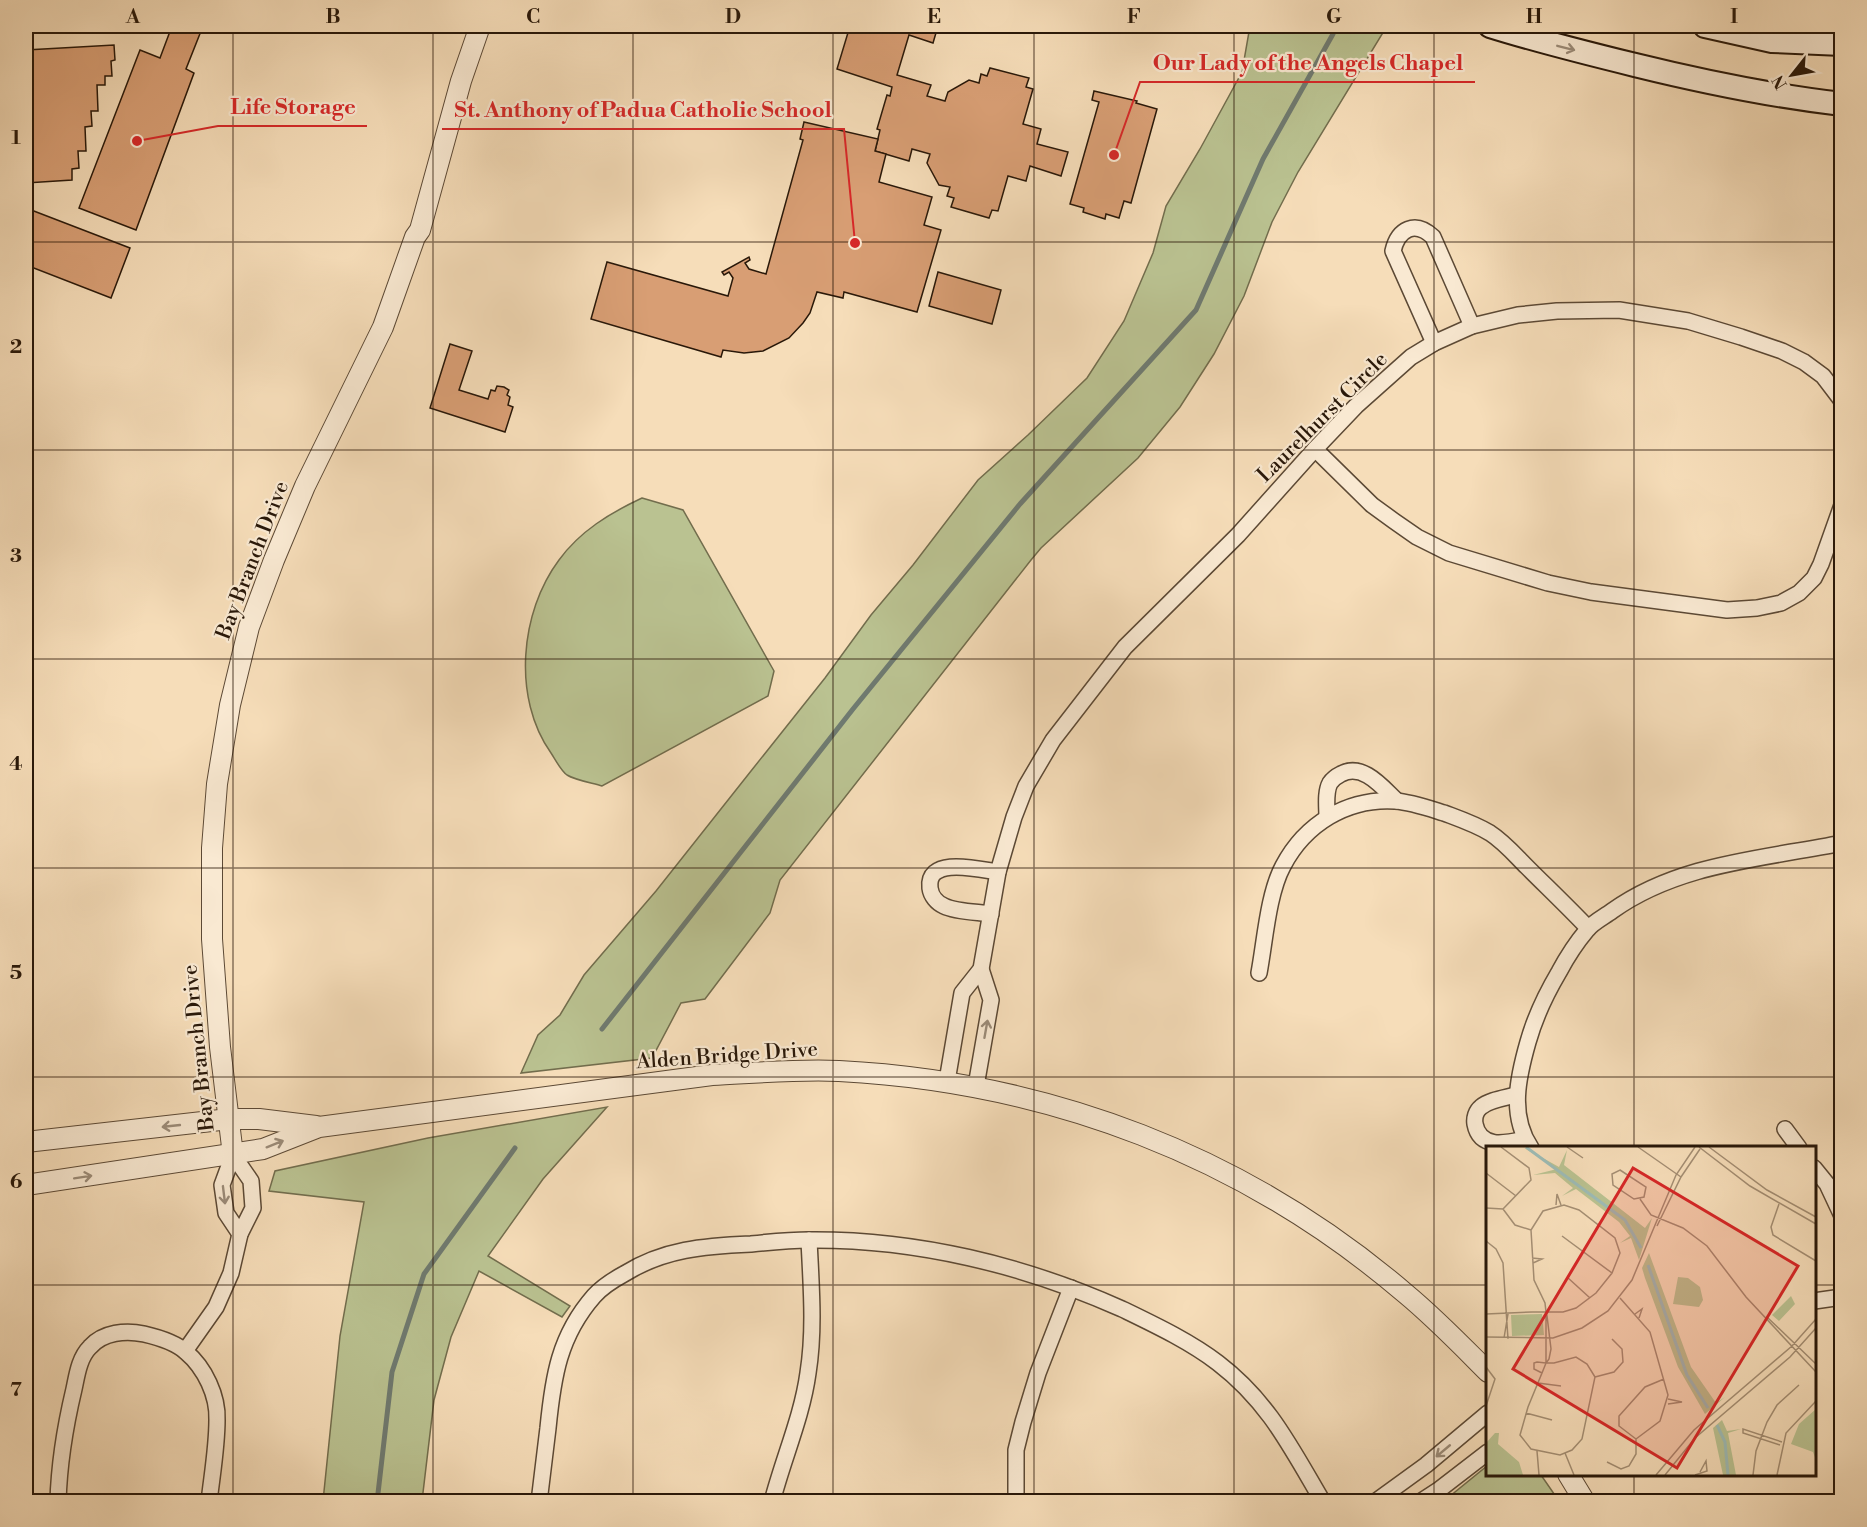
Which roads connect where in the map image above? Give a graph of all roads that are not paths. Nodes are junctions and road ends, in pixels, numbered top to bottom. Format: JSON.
{"nodes":[{"id":1,"x":469,"y":26,"type":"edge"},
{"id":2,"x":480,"y":26,"type":"edge"},
{"id":3,"x":1490,"y":26,"type":"edge"},
{"id":4,"x":1705,"y":26,"type":"edge"},
{"id":5,"x":1842,"y":44,"type":"edge"},
{"id":6,"x":461,"y":81,"type":"junction"},
{"id":7,"x":1842,"y":104,"type":"edge"},
{"id":8,"x":1472,"y":326,"type":"junction"},
{"id":9,"x":1434,"y":343,"type":"junction"},
{"id":10,"x":1840,"y":396,"type":"edge"},
{"id":11,"x":1315,"y":449,"type":"junction"},
{"id":12,"x":1842,"y":505,"type":"edge"},
{"id":13,"x":1397,"y":801,"type":"junction"},
{"id":14,"x":1327,"y":817,"type":"junction"},
{"id":15,"x":1842,"y":843,"type":"edge"},
{"id":16,"x":998,"y":872,"type":"junction"},
{"id":17,"x":991,"y":914,"type":"junction"},
{"id":18,"x":1588,"y":928,"type":"junction"},
{"id":19,"x":981,"y":969,"type":"junction"},
{"id":20,"x":1259,"y":973,"type":"dead end"},
{"id":21,"x":947,"y":1082,"type":"junction"},
{"id":22,"x":975,"y":1086,"type":"junction"},
{"id":23,"x":1516,"y":1095,"type":"junction"},
{"id":24,"x":229,"y":1119,"type":"junction"},
{"id":25,"x":319,"y":1127,"type":"junction"},
{"id":26,"x":1785,"y":1130,"type":"dead end"},
{"id":27,"x":26,"y":1142,"type":"edge"},
{"id":28,"x":1528,"y":1143,"type":"edge"},
{"id":29,"x":1797,"y":1146,"type":"edge"},
{"id":30,"x":233,"y":1155,"type":"junction"},
{"id":31,"x":1816,"y":1169,"type":"edge"},
{"id":32,"x":26,"y":1185,"type":"edge"},
{"id":33,"x":1842,"y":1216,"type":"edge"},
{"id":34,"x":240,"y":1234,"type":"junction"},
{"id":35,"x":809,"y":1240,"type":"junction"},
{"id":36,"x":1071,"y":1288,"type":"junction"},
{"id":37,"x":1842,"y":1297,"type":"edge"},
{"id":38,"x":1816,"y":1301,"type":"edge"},
{"id":39,"x":185,"y":1351,"type":"junction"},
{"id":40,"x":1486,"y":1370,"type":"edge"},
{"id":41,"x":1486,"y":1415,"type":"edge"},
{"id":42,"x":1486,"y":1454,"type":"edge"},
{"id":43,"x":1569,"y":1476,"type":"edge"},
{"id":44,"x":58,"y":1502,"type":"edge"},
{"id":45,"x":209,"y":1502,"type":"edge"},
{"id":46,"x":539,"y":1502,"type":"edge"},
{"id":47,"x":772,"y":1502,"type":"edge"},
{"id":48,"x":1016,"y":1502,"type":"edge"},
{"id":49,"x":1323,"y":1502,"type":"edge"},
{"id":50,"x":1375,"y":1502,"type":"edge"},
{"id":51,"x":1420,"y":1502,"type":"edge"},
{"id":52,"x":1585,"y":1502,"type":"edge"}],
"edges":[{"from":1,"to":6,"type":"street","name":"Bay Branch Drive"},
{"from":2,"to":6,"type":"street","name":"Bay Branch Drive"},
{"from":3,"to":7,"type":"main road","one_way":true},
{"from":4,"to":5,"type":"main road"},
{"from":6,"to":24,"type":"street","name":"Bay Branch Drive"},
{"from":8,"to":9,"type":"street","name":"Laurelhurst Circle"},
{"from":8,"to":9,"type":"street"},
{"from":8,"to":10,"type":"street","name":"Laurelhurst Circle"},
{"from":9,"to":11,"type":"street","name":"Laurelhurst Circle"},
{"from":11,"to":12,"type":"street"},
{"from":11,"to":16,"type":"street","name":"Laurelhurst Circle"},
{"from":13,"to":14,"type":"street"},
{"from":13,"to":14,"type":"street"},
{"from":13,"to":18,"type":"street"},
{"from":14,"to":20,"type":"street"},
{"from":15,"to":18,"type":"street"},
{"from":16,"to":17,"type":"street","name":"Laurelhurst Circle"},
{"from":16,"to":17,"type":"street"},
{"from":17,"to":19,"type":"street","name":"Laurelhurst Circle"},
{"from":18,"to":23,"type":"street"},
{"from":19,"to":21,"type":"street","name":"Laurelhurst Circle"},
{"from":22,"to":19,"type":"street","name":"Laurelhurst Circle","one_way":true},
{"from":21,"to":22,"type":"street","name":"Alden Bridge Drive"},
{"from":21,"to":25,"type":"street","name":"Alden Bridge Drive"},
{"from":22,"to":40,"type":"street","name":"Alden Bridge Drive"},
{"from":23,"to":28,"type":"street"},
{"from":23,"to":28,"type":"street"},
{"from":24,"to":25,"type":"street","name":"Alden Bridge Drive"},
{"from":24,"to":27,"type":"street","name":"Alden Bridge Drive","one_way":true},
{"from":24,"to":30,"type":"street","name":"Bay Branch Drive"},
{"from":30,"to":25,"type":"street","name":"Alden Bridge Drive","one_way":true},
{"from":26,"to":29,"type":"street"},
{"from":32,"to":30,"type":"street","name":"Alden Bridge Drive","one_way":true},
{"from":30,"to":34,"type":"street","one_way":true},
{"from":30,"to":34,"type":"street"},
{"from":31,"to":33,"type":"street"},
{"from":34,"to":39,"type":"street"},
{"from":35,"to":36,"type":"street"},
{"from":35,"to":46,"type":"street"},
{"from":35,"to":47,"type":"street"},
{"from":36,"to":48,"type":"street"},
{"from":36,"to":49,"type":"street"},
{"from":37,"to":38,"type":"street"},
{"from":39,"to":44,"type":"street"},
{"from":39,"to":45,"type":"street"},
{"from":41,"to":50,"type":"street","one_way":true},
{"from":42,"to":51,"type":"street"},
{"from":43,"to":52,"type":"street"}]}
